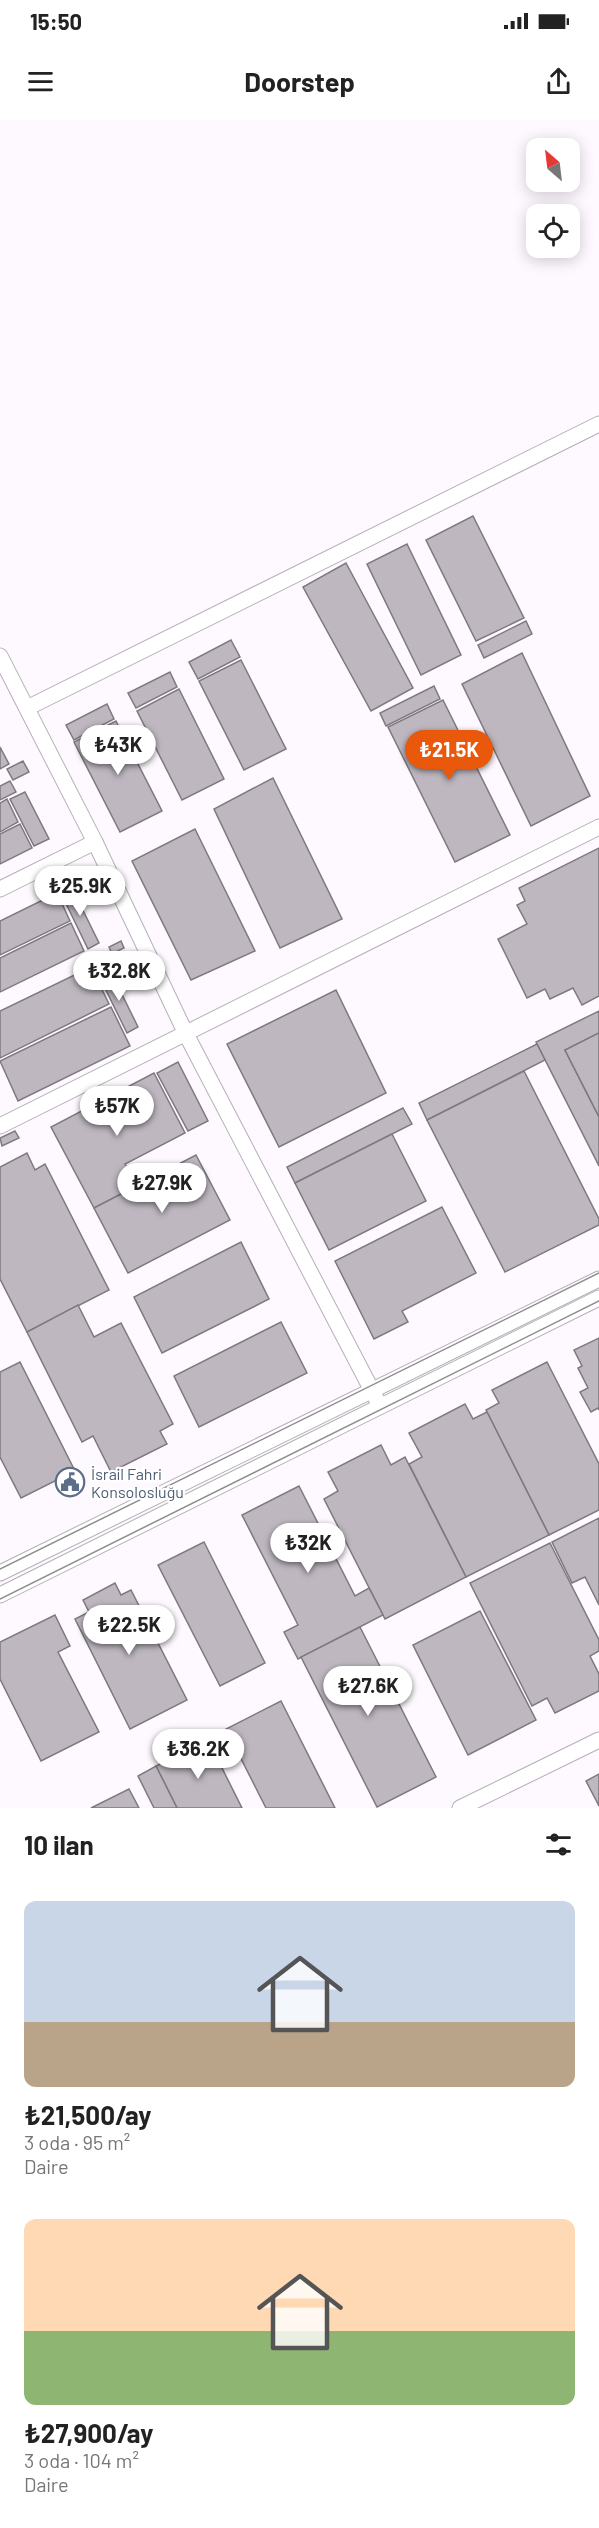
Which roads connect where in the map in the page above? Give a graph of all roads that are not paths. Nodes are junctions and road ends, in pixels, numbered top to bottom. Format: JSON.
{"nodes":[{"id":1,"x":599,"y":424,"type":"edge"},
{"id":2,"x":0,"y":656,"type":"edge"},
{"id":3,"x":27,"y":708,"type":"junction"},
{"id":4,"x":599,"y":827,"type":"edge"},
{"id":5,"x":95,"y":842,"type":"junction"},
{"id":6,"x":0,"y":890,"type":"edge"},
{"id":7,"x":186,"y":1034,"type":"junction"},
{"id":8,"x":0,"y":1126,"type":"edge"},
{"id":9,"x":599,"y":1279,"type":"edge"},
{"id":10,"x":599,"y":1298,"type":"edge"},
{"id":11,"x":372,"y":1392,"type":"junction"},
{"id":12,"x":380,"y":1406,"type":"junction"},
{"id":13,"x":0,"y":1573,"type":"edge"},
{"id":14,"x":0,"y":1594,"type":"edge"},
{"id":15,"x":599,"y":1740,"type":"edge"},
{"id":16,"x":460,"y":1808,"type":"edge"}],
"edges":[{"from":1,"to":3,"type":"street"},
{"from":2,"to":3,"type":"street"},
{"from":3,"to":5,"type":"street"},
{"from":4,"to":7,"type":"street"},
{"from":5,"to":6,"type":"street"},
{"from":5,"to":7,"type":"street"},
{"from":7,"to":8,"type":"street"},
{"from":7,"to":11,"type":"street"},
{"from":9,"to":11,"type":"street"},
{"from":10,"to":12,"type":"street"},
{"from":11,"to":12,"type":"street"},
{"from":11,"to":13,"type":"street"},
{"from":12,"to":14,"type":"street"},
{"from":15,"to":16,"type":"street"}]}
